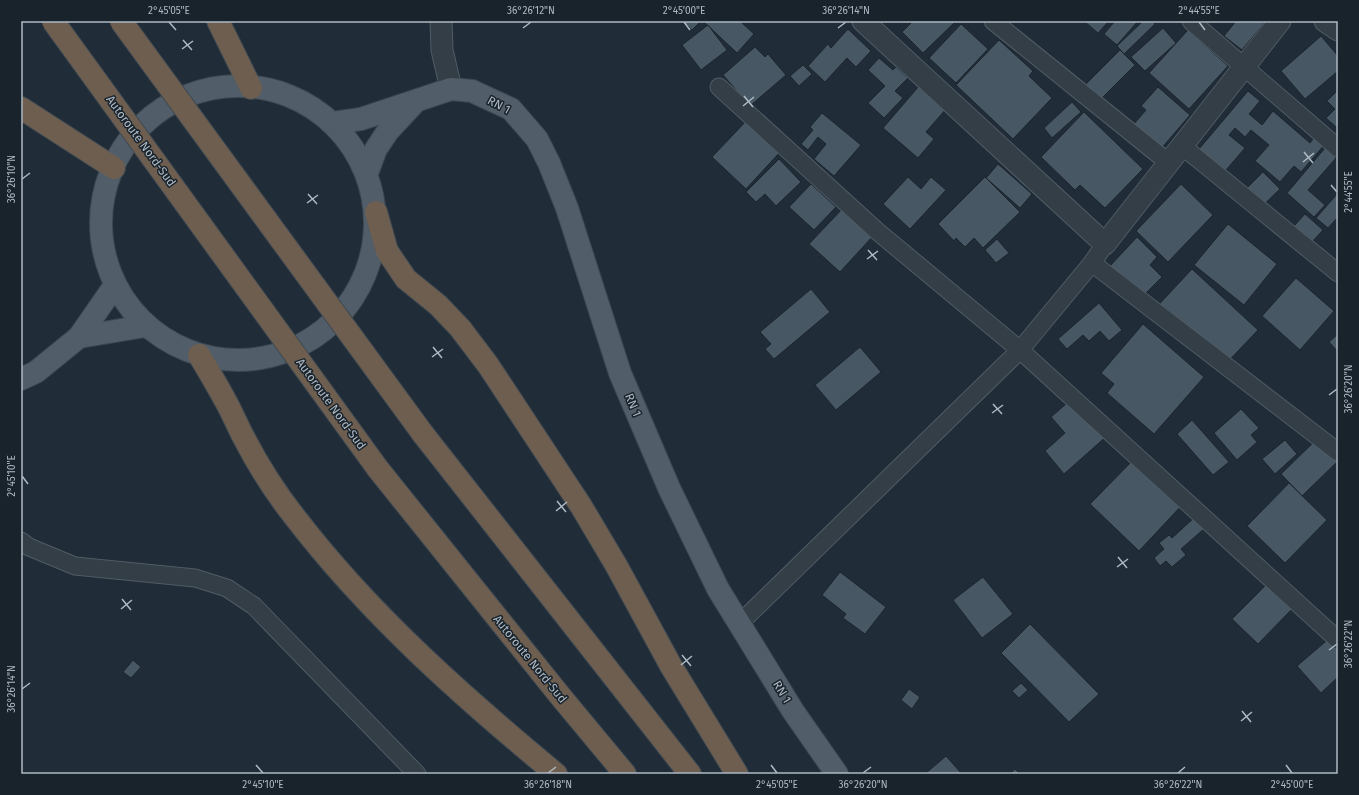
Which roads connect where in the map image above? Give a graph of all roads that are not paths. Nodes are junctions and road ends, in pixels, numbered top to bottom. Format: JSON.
{"nodes":[{"id":1,"x":53,"y":21,"type":"edge"},
{"id":2,"x":121,"y":21,"type":"edge"},
{"id":3,"x":218,"y":21,"type":"edge"},
{"id":4,"x":441,"y":21,"type":"edge"},
{"id":5,"x":863,"y":21,"type":"edge"},
{"id":6,"x":993,"y":21,"type":"edge"},
{"id":7,"x":1191,"y":21,"type":"edge"},
{"id":8,"x":1280,"y":21,"type":"edge"},
{"id":9,"x":1325,"y":21,"type":"edge"},
{"id":10,"x":1338,"y":30,"type":"edge"},
{"id":11,"x":1244,"y":67,"type":"junction"},
{"id":12,"x":719,"y":87,"type":"dead end"},
{"id":13,"x":251,"y":88,"type":"junction"},
{"id":14,"x":451,"y":89,"type":"junction"},
{"id":15,"x":417,"y":100,"type":"junction"},
{"id":16,"x":21,"y":108,"type":"edge"},
{"id":17,"x":333,"y":123,"type":"junction"},
{"id":18,"x":1182,"y":146,"type":"junction"},
{"id":19,"x":1338,"y":148,"type":"edge"},
{"id":20,"x":1169,"y":163,"type":"junction"},
{"id":21,"x":114,"y":168,"type":"junction"},
{"id":22,"x":367,"y":173,"type":"junction"},
{"id":23,"x":376,"y":212,"type":"junction"},
{"id":24,"x":1105,"y":244,"type":"junction"},
{"id":25,"x":1092,"y":263,"type":"junction"},
{"id":26,"x":1338,"y":273,"type":"edge"},
{"id":27,"x":113,"y":288,"type":"junction"},
{"id":28,"x":145,"y":326,"type":"junction"},
{"id":29,"x":79,"y":337,"type":"junction"},
{"id":30,"x":1020,"y":350,"type":"junction"},
{"id":31,"x":199,"y":356,"type":"junction"},
{"id":32,"x":21,"y":379,"type":"edge"},
{"id":33,"x":1338,"y":452,"type":"edge"},
{"id":34,"x":21,"y":541,"type":"edge"},
{"id":35,"x":740,"y":624,"type":"junction"},
{"id":36,"x":1338,"y":640,"type":"edge"},
{"id":37,"x":417,"y":774,"type":"edge"},
{"id":38,"x":556,"y":774,"type":"edge"},
{"id":39,"x":625,"y":774,"type":"edge"},
{"id":40,"x":690,"y":774,"type":"edge"},
{"id":41,"x":737,"y":774,"type":"edge"},
{"id":42,"x":837,"y":774,"type":"edge"}],
"edges":[{"from":1,"to":39,"type":"highway","name":"Autoroute Nord-Sud","bridge":true},
{"from":2,"to":40,"type":"highway","bridge":true},
{"from":3,"to":13,"type":"highway"},
{"from":4,"to":14,"type":"street"},
{"from":5,"to":24,"type":"street"},
{"from":6,"to":20,"type":"street"},
{"from":7,"to":11,"type":"street"},
{"from":8,"to":11,"type":"street"},
{"from":9,"to":10,"type":"street"},
{"from":11,"to":18,"type":"street"},
{"from":11,"to":19,"type":"street"},
{"from":12,"to":30,"type":"street"},
{"from":13,"to":17,"type":"main road"},
{"from":13,"to":21,"type":"main road"},
{"from":14,"to":15,"type":"main road","name":"RN 1"},
{"from":14,"to":35,"type":"main road","name":"RN 1"},
{"from":15,"to":17,"type":"main road","name":"RN 1"},
{"from":15,"to":22,"type":"main road","name":"RN 1"},
{"from":16,"to":21,"type":"highway"},
{"from":17,"to":22,"type":"main road"},
{"from":18,"to":20,"type":"street"},
{"from":18,"to":26,"type":"street"},
{"from":20,"to":24,"type":"street"},
{"from":21,"to":27,"type":"main road"},
{"from":22,"to":23,"type":"main road"},
{"from":23,"to":31,"type":"main road"},
{"from":23,"to":41,"type":"highway"},
{"from":24,"to":25,"type":"street"},
{"from":25,"to":30,"type":"street"},
{"from":25,"to":33,"type":"street"},
{"from":27,"to":28,"type":"main road"},
{"from":27,"to":29,"type":"main road"},
{"from":28,"to":29,"type":"main road"},
{"from":28,"to":31,"type":"main road"},
{"from":29,"to":32,"type":"main road"},
{"from":30,"to":35,"type":"street"},
{"from":30,"to":36,"type":"street"},
{"from":31,"to":38,"type":"highway"},
{"from":34,"to":37,"type":"street"},
{"from":35,"to":42,"type":"main road","name":"RN 1"}]}
